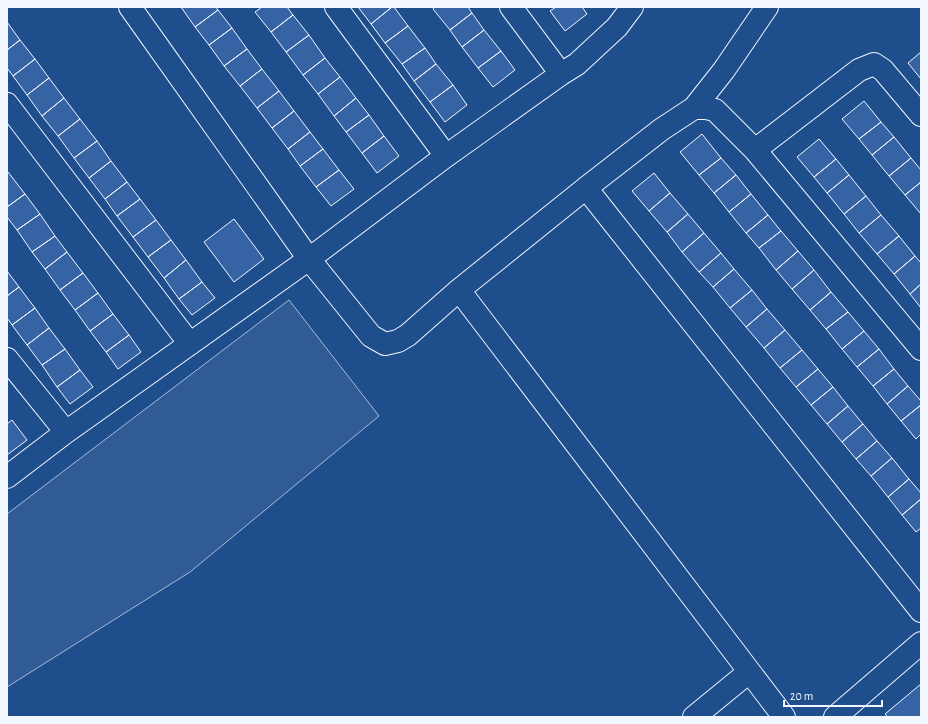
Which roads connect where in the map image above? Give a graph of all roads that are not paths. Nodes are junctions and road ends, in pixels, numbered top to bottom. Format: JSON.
{"nodes":[{"id":1,"x":130,"y":7,"type":"edge"},
{"id":2,"x":336,"y":7,"type":"edge"},
{"id":3,"x":511,"y":7,"type":"edge"},
{"id":4,"x":632,"y":7,"type":"edge"},
{"id":5,"x":767,"y":7,"type":"edge"},
{"id":6,"x":561,"y":74,"type":"junction"},
{"id":7,"x":7,"y":104,"type":"edge"},
{"id":8,"x":694,"y":108,"type":"junction"},
{"id":9,"x":921,"y":115,"type":"edge"},
{"id":10,"x":755,"y":150,"type":"junction"},
{"id":11,"x":446,"y":156,"type":"junction"},
{"id":12,"x":586,"y":188,"type":"junction"},
{"id":13,"x":309,"y":258,"type":"junction"},
{"id":14,"x":459,"y":290,"type":"junction"},
{"id":15,"x":190,"y":344,"type":"junction"},
{"id":16,"x":921,"y":349,"type":"edge"},
{"id":17,"x":7,"y":359,"type":"edge"},
{"id":18,"x":66,"y":432,"type":"junction"},
{"id":19,"x":7,"y":477,"type":"edge"},
{"id":20,"x":921,"y":610,"type":"edge"},
{"id":21,"x":921,"y":643,"type":"edge"},
{"id":22,"x":749,"y":672,"type":"junction"},
{"id":23,"x":694,"y":717,"type":"edge"},
{"id":24,"x":784,"y":717,"type":"edge"},
{"id":25,"x":835,"y":717,"type":"edge"}],
"edges":[{"from":1,"to":13,"type":"street"},
{"from":2,"to":11,"type":"street"},
{"from":3,"to":6,"type":"street"},
{"from":4,"to":6,"type":"street"},
{"from":5,"to":8,"type":"street"},
{"from":6,"to":11,"type":"street"},
{"from":7,"to":15,"type":"street"},
{"from":8,"to":10,"type":"street"},
{"from":8,"to":12,"type":"street"},
{"from":9,"to":10,"type":"street"},
{"from":10,"to":16,"type":"street"},
{"from":11,"to":13,"type":"street"},
{"from":12,"to":14,"type":"street"},
{"from":12,"to":20,"type":"street"},
{"from":13,"to":14,"type":"street"},
{"from":13,"to":15,"type":"street"},
{"from":14,"to":22,"type":"street"},
{"from":15,"to":18,"type":"street"},
{"from":17,"to":18,"type":"street"},
{"from":18,"to":19,"type":"street"},
{"from":21,"to":25,"type":"street"},
{"from":22,"to":23,"type":"street"},
{"from":22,"to":24,"type":"street"}]}
